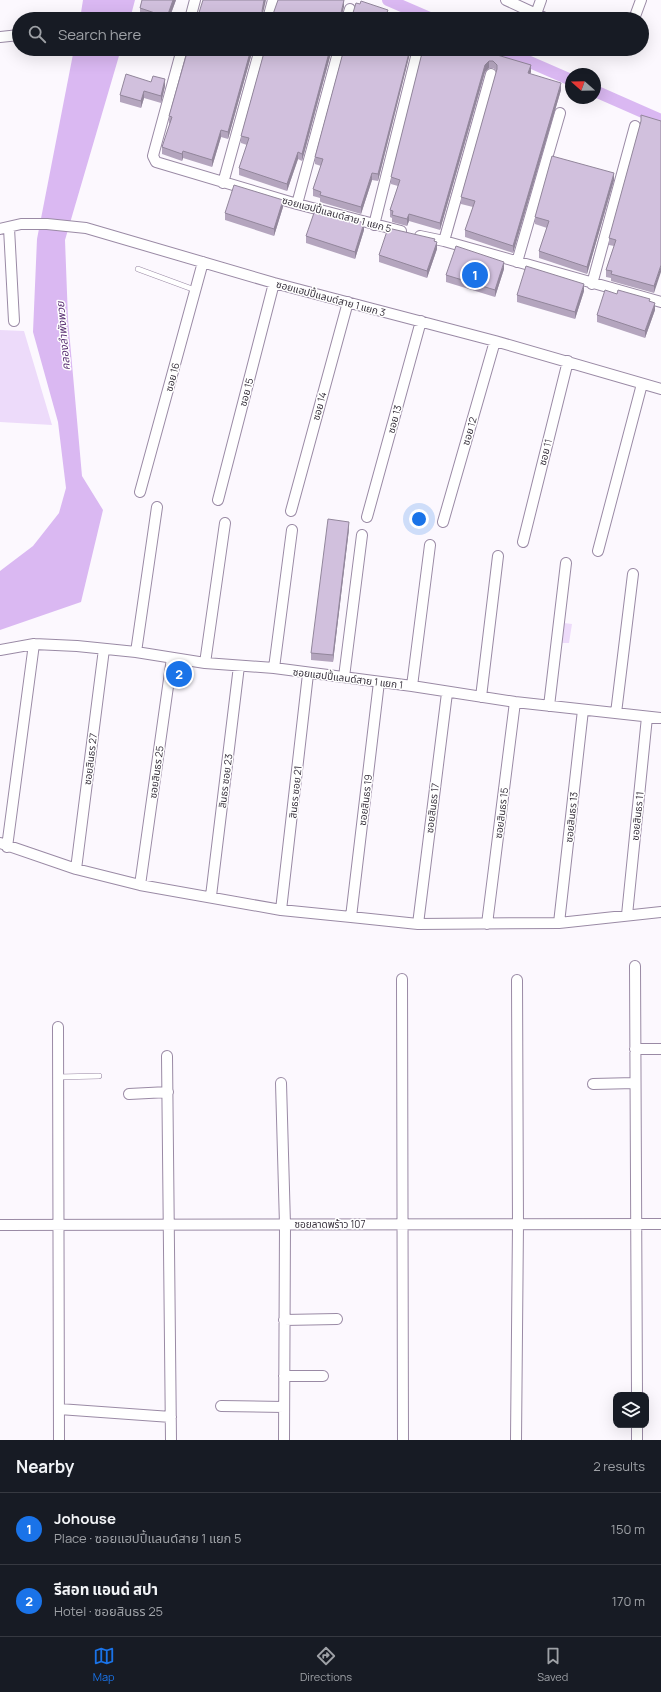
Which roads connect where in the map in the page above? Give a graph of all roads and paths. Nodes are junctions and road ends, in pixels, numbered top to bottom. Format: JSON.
{"nodes":[{"id":1,"x":195,"y":0,"type":"edge"},
{"id":2,"x":273,"y":0,"type":"edge"},
{"id":3,"x":506,"y":0,"type":"edge"},
{"id":4,"x":542,"y":0,"type":"edge"},
{"id":5,"x":641,"y":0,"type":"edge"},
{"id":6,"x":350,"y":9,"type":"dead end"},
{"id":7,"x":192,"y":12,"type":"edge"},
{"id":8,"x":270,"y":12,"type":"edge"},
{"id":9,"x":349,"y":12,"type":"edge"},
{"id":10,"x":532,"y":12,"type":"edge"},
{"id":11,"x":537,"y":12,"type":"edge"},
{"id":12,"x":637,"y":12,"type":"edge"},
{"id":13,"x":12,"y":36,"type":"edge"},
{"id":14,"x":0,"y":37,"type":"edge"},
{"id":15,"x":180,"y":56,"type":"edge"},
{"id":16,"x":258,"y":56,"type":"edge"},
{"id":17,"x":337,"y":56,"type":"edge"},
{"id":18,"x":416,"y":56,"type":"edge"},
{"id":19,"x":491,"y":74,"type":"dead end"},
{"id":20,"x":560,"y":113,"type":"dead end"},
{"id":21,"x":636,"y":126,"type":"dead end"},
{"id":22,"x":223,"y":182,"type":"junction"},
{"id":23,"x":297,"y":204,"type":"junction"},
{"id":24,"x":374,"y":225,"type":"junction"},
{"id":25,"x":4,"y":228,"type":"edge"},
{"id":26,"x":444,"y":241,"type":"junction"},
{"id":27,"x":203,"y":262,"type":"junction"},
{"id":28,"x":517,"y":262,"type":"junction"},
{"id":29,"x":138,"y":269,"type":"dead end"},
{"id":30,"x":274,"y":283,"type":"junction"},
{"id":31,"x":592,"y":284,"type":"junction"},
{"id":32,"x":195,"y":290,"type":"junction"},
{"id":33,"x":348,"y":302,"type":"junction"},
{"id":34,"x":661,"y":302,"type":"edge"},
{"id":35,"x":14,"y":321,"type":"dead end"},
{"id":36,"x":421,"y":321,"type":"junction"},
{"id":37,"x":495,"y":341,"type":"junction"},
{"id":38,"x":568,"y":361,"type":"junction"},
{"id":39,"x":642,"y":384,"type":"junction"},
{"id":40,"x":661,"y":389,"type":"edge"},
{"id":41,"x":140,"y":492,"type":"dead end"},
{"id":42,"x":218,"y":500,"type":"dead end"},
{"id":43,"x":157,"y":507,"type":"dead end"},
{"id":44,"x":291,"y":511,"type":"dead end"},
{"id":45,"x":367,"y":516,"type":"dead end"},
{"id":46,"x":443,"y":522,"type":"dead end"},
{"id":47,"x":225,"y":523,"type":"dead end"},
{"id":48,"x":292,"y":530,"type":"dead end"},
{"id":49,"x":362,"y":535,"type":"dead end"},
{"id":50,"x":522,"y":542,"type":"dead end"},
{"id":51,"x":430,"y":544,"type":"dead end"},
{"id":52,"x":598,"y":551,"type":"dead end"},
{"id":53,"x":498,"y":556,"type":"dead end"},
{"id":54,"x":566,"y":563,"type":"dead end"},
{"id":55,"x":633,"y":574,"type":"dead end"},
{"id":56,"x":34,"y":644,"type":"junction"},
{"id":57,"x":104,"y":649,"type":"junction"},
{"id":58,"x":0,"y":650,"type":"edge"},
{"id":59,"x":136,"y":652,"type":"junction"},
{"id":60,"x":172,"y":658,"type":"junction"},
{"id":61,"x":205,"y":663,"type":"junction"},
{"id":62,"x":239,"y":666,"type":"junction"},
{"id":63,"x":274,"y":668,"type":"junction"},
{"id":64,"x":308,"y":674,"type":"junction"},
{"id":65,"x":344,"y":677,"type":"junction"},
{"id":66,"x":379,"y":682,"type":"junction"},
{"id":67,"x":412,"y":686,"type":"junction"},
{"id":68,"x":446,"y":693,"type":"junction"},
{"id":69,"x":481,"y":697,"type":"junction"},
{"id":70,"x":515,"y":702,"type":"junction"},
{"id":71,"x":549,"y":706,"type":"junction"},
{"id":72,"x":583,"y":710,"type":"junction"},
{"id":73,"x":616,"y":713,"type":"junction"},
{"id":74,"x":647,"y":717,"type":"junction"},
{"id":75,"x":661,"y":718,"type":"edge"},
{"id":76,"x":4,"y":845,"type":"edge"},
{"id":77,"x":76,"y":869,"type":"junction"},
{"id":78,"x":140,"y":885,"type":"junction"},
{"id":79,"x":211,"y":896,"type":"junction"},
{"id":80,"x":281,"y":910,"type":"junction"},
{"id":81,"x":661,"y":912,"type":"edge"},
{"id":82,"x":627,"y":915,"type":"junction"},
{"id":83,"x":351,"y":917,"type":"junction"},
{"id":84,"x":559,"y":923,"type":"junction"},
{"id":85,"x":418,"y":924,"type":"junction"},
{"id":86,"x":487,"y":924,"type":"junction"},
{"id":87,"x":635,"y":966,"type":"dead end"},
{"id":88,"x":402,"y":979,"type":"dead end"},
{"id":89,"x":517,"y":980,"type":"dead end"},
{"id":90,"x":58,"y":1027,"type":"dead end"},
{"id":91,"x":635,"y":1049,"type":"junction"},
{"id":92,"x":661,"y":1049,"type":"edge"},
{"id":93,"x":167,"y":1056,"type":"dead end"},
{"id":94,"x":99,"y":1076,"type":"dead end"},
{"id":95,"x":58,"y":1077,"type":"junction"},
{"id":96,"x":281,"y":1083,"type":"dead end"},
{"id":97,"x":635,"y":1083,"type":"junction"},
{"id":98,"x":593,"y":1084,"type":"dead end"},
{"id":99,"x":168,"y":1092,"type":"junction"},
{"id":100,"x":129,"y":1094,"type":"dead end"},
{"id":101,"x":285,"y":1224,"type":"junction"},
{"id":102,"x":403,"y":1224,"type":"junction"},
{"id":103,"x":518,"y":1224,"type":"junction"},
{"id":104,"x":636,"y":1224,"type":"junction"},
{"id":105,"x":661,"y":1224,"type":"edge"},
{"id":106,"x":0,"y":1225,"type":"edge"},
{"id":107,"x":59,"y":1225,"type":"junction"},
{"id":108,"x":170,"y":1225,"type":"junction"},
{"id":109,"x":337,"y":1318,"type":"dead end"},
{"id":110,"x":284,"y":1320,"type":"junction"},
{"id":111,"x":284,"y":1376,"type":"junction"},
{"id":112,"x":323,"y":1376,"type":"dead end"},
{"id":113,"x":637,"y":1392,"type":"edge"},
{"id":114,"x":221,"y":1406,"type":"dead end"},
{"id":115,"x":284,"y":1406,"type":"junction"},
{"id":116,"x":59,"y":1409,"type":"junction"},
{"id":117,"x":171,"y":1417,"type":"junction"},
{"id":118,"x":637,"y":1428,"type":"edge"},
{"id":119,"x":59,"y":1440,"type":"edge"},
{"id":120,"x":171,"y":1440,"type":"edge"},
{"id":121,"x":284,"y":1440,"type":"edge"},
{"id":122,"x":403,"y":1440,"type":"edge"},
{"id":123,"x":516,"y":1440,"type":"edge"},
{"id":124,"x":637,"y":1440,"type":"edge"}],
"edges":[{"from":1,"to":7,"type":"street"},
{"from":2,"to":8,"type":"street"},
{"from":3,"to":10,"type":"street"},
{"from":4,"to":11,"type":"street"},
{"from":5,"to":12,"type":"street"},
{"from":6,"to":9,"type":"street"},
{"from":13,"to":14,"type":"street"},
{"from":15,"to":22,"type":"street","name":"ซอยแฮปปี้แลนด์สาย 1 แยก 5"},
{"from":16,"to":22,"type":"street"},
{"from":17,"to":23,"type":"street"},
{"from":18,"to":24,"type":"street"},
{"from":19,"to":26,"type":"street"},
{"from":20,"to":28,"type":"street"},
{"from":21,"to":31,"type":"street"},
{"from":22,"to":23,"type":"street","name":"ซอยแฮปปี้แลนด์สาย 1 แยก 5"},
{"from":23,"to":24,"type":"street","name":"ซอยแฮปปี้แลนด์สาย 1 แยก 5"},
{"from":24,"to":26,"type":"street","name":"ซอยแฮปปี้แลนด์สาย 1 แยก 5"},
{"from":25,"to":27,"type":"street","name":"ซอยแฮปปี้แลนด์สาย 1 แยก 3"},
{"from":25,"to":35,"type":"street"},
{"from":26,"to":28,"type":"street","name":"ซอยแฮปปี้แลนด์สาย 1 แยก 5"},
{"from":27,"to":30,"type":"street","name":"ซอยแฮปปี้แลนด์สาย 1 แยก 3"},
{"from":27,"to":32,"type":"street","name":"ซอย 16"},
{"from":28,"to":31,"type":"street","name":"ซอยแฮปปี้แลนด์สาย 1 แยก 5"},
{"from":29,"to":32,"type":"lane"},
{"from":30,"to":33,"type":"street","name":"ซอยแฮปปี้แลนด์สาย 1 แยก 3"},
{"from":30,"to":42,"type":"street","name":"ซอย 15"},
{"from":31,"to":34,"type":"street","name":"ซอยแฮปปี้แลนด์สาย 1 แยก 5"},
{"from":32,"to":41,"type":"street","name":"ซอย 16"},
{"from":33,"to":36,"type":"street","name":"ซอยแฮปปี้แลนด์สาย 1 แยก 3"},
{"from":33,"to":44,"type":"street","name":"ซอย 14"},
{"from":36,"to":37,"type":"street","name":"ซอยแฮปปี้แลนด์สาย 1 แยก 3"},
{"from":36,"to":45,"type":"street","name":"ซอย 13"},
{"from":37,"to":38,"type":"street","name":"ซอยแฮปปี้แลนด์สาย 1 แยก 3"},
{"from":37,"to":46,"type":"street","name":"ซอย 12"},
{"from":38,"to":39,"type":"street","name":"ซอยแฮปปี้แลนด์สาย 1 แยก 3"},
{"from":38,"to":50,"type":"street","name":"ซอย 11"},
{"from":39,"to":40,"type":"street","name":"ซอยแฮปปี้แลนด์สาย 1 แยก 3"},
{"from":39,"to":52,"type":"street"},
{"from":43,"to":59,"type":"street"},
{"from":47,"to":61,"type":"street"},
{"from":48,"to":63,"type":"street"},
{"from":49,"to":65,"type":"street"},
{"from":51,"to":67,"type":"street"},
{"from":53,"to":69,"type":"street"},
{"from":54,"to":71,"type":"street"},
{"from":55,"to":73,"type":"street"},
{"from":56,"to":57,"type":"street","name":"ซอยแฮปปี้แลนด์สาย 1 แยก 1"},
{"from":56,"to":58,"type":"street","name":"ซอยแฮปปี้แลนด์สาย 1 แยก 1"},
{"from":56,"to":76,"type":"street"},
{"from":57,"to":59,"type":"street","name":"ซอยแฮปปี้แลนด์สาย 1 แยก 1"},
{"from":57,"to":77,"type":"street","name":"ซอยสินธร 27"},
{"from":59,"to":60,"type":"street","name":"ซอยแฮปปี้แลนด์สาย 1 แยก 1"},
{"from":60,"to":61,"type":"street","name":"ซอยแฮปปี้แลนด์สาย 1 แยก 1"},
{"from":60,"to":78,"type":"street","name":"ซอยสินธร 25"},
{"from":61,"to":62,"type":"street","name":"ซอยแฮปปี้แลนด์สาย 1 แยก 1"},
{"from":62,"to":63,"type":"street","name":"ซอยแฮปปี้แลนด์สาย 1 แยก 1"},
{"from":62,"to":79,"type":"street","name":"สินธร ซอย 23"},
{"from":63,"to":64,"type":"street","name":"ซอยแฮปปี้แลนด์สาย 1 แยก 1"},
{"from":64,"to":65,"type":"street","name":"ซอยแฮปปี้แลนด์สาย 1 แยก 1"},
{"from":64,"to":80,"type":"street","name":"สินธร ซอย 21"},
{"from":65,"to":66,"type":"street","name":"ซอยแฮปปี้แลนด์สาย 1 แยก 1"},
{"from":66,"to":67,"type":"street","name":"ซอยแฮปปี้แลนด์สาย 1 แยก 1"},
{"from":66,"to":83,"type":"street","name":"ซอยสินธร 19"},
{"from":67,"to":68,"type":"street","name":"ซอยแฮปปี้แลนด์สาย 1 แยก 1"},
{"from":68,"to":69,"type":"street","name":"ซอยแฮปปี้แลนด์สาย 1 แยก 1"},
{"from":68,"to":85,"type":"street","name":"ซอยสินธร 17"},
{"from":69,"to":70,"type":"street","name":"ซอยแฮปปี้แลนด์สาย 1 แยก 1"},
{"from":70,"to":71,"type":"street","name":"ซอยแฮปปี้แลนด์สาย 1 แยก 1"},
{"from":70,"to":86,"type":"street","name":"ซอยสินธร 15"},
{"from":71,"to":72,"type":"street","name":"ซอยแฮปปี้แลนด์สาย 1 แยก 1"},
{"from":72,"to":73,"type":"street","name":"ซอยแฮปปี้แลนด์สาย 1 แยก 1"},
{"from":72,"to":84,"type":"street","name":"ซอยสินธร 13"},
{"from":73,"to":74,"type":"street","name":"ซอยแฮปปี้แลนด์สาย 1 แยก 1"},
{"from":74,"to":75,"type":"street","name":"ซอยแฮปปี้แลนด์สาย 1 แยก 1"},
{"from":74,"to":82,"type":"street","name":"ซอยสินธร 11"},
{"from":76,"to":77,"type":"street"},
{"from":77,"to":78,"type":"street"},
{"from":78,"to":79,"type":"street"},
{"from":79,"to":80,"type":"street"},
{"from":80,"to":83,"type":"street"},
{"from":81,"to":82,"type":"street"},
{"from":82,"to":84,"type":"street"},
{"from":83,"to":85,"type":"street"},
{"from":84,"to":86,"type":"street"},
{"from":85,"to":86,"type":"street"},
{"from":87,"to":91,"type":"street"},
{"from":88,"to":102,"type":"street"},
{"from":89,"to":103,"type":"street"},
{"from":90,"to":95,"type":"street"},
{"from":91,"to":92,"type":"street"},
{"from":91,"to":97,"type":"street"},
{"from":93,"to":99,"type":"street"},
{"from":94,"to":95,"type":"lane"},
{"from":95,"to":107,"type":"street"},
{"from":96,"to":101,"type":"street"},
{"from":97,"to":98,"type":"street"},
{"from":97,"to":104,"type":"street"},
{"from":99,"to":100,"type":"street"},
{"from":99,"to":108,"type":"street"},
{"from":101,"to":102,"type":"street","name":"ซอยลาดพร้าว 107"},
{"from":101,"to":108,"type":"street","name":"ซอยลาดพร้าว 107"},
{"from":101,"to":110,"type":"street"},
{"from":102,"to":103,"type":"street","name":"ซอยลาดพร้าว 107"},
{"from":102,"to":122,"type":"street"},
{"from":103,"to":104,"type":"street","name":"ซอยลาดพร้าว 107"},
{"from":103,"to":123,"type":"street"},
{"from":104,"to":105,"type":"street","name":"ซอยลาดพร้าว 107"},
{"from":104,"to":113,"type":"street"},
{"from":106,"to":107,"type":"street","name":"ซอยลาดพร้าว 107"},
{"from":107,"to":108,"type":"street","name":"ซอยลาดพร้าว 107"},
{"from":107,"to":116,"type":"street"},
{"from":108,"to":117,"type":"street"},
{"from":109,"to":110,"type":"street"},
{"from":110,"to":111,"type":"street"},
{"from":111,"to":112,"type":"street"},
{"from":111,"to":115,"type":"street"},
{"from":114,"to":115,"type":"street"},
{"from":115,"to":121,"type":"street"},
{"from":116,"to":117,"type":"street"},
{"from":116,"to":119,"type":"street"},
{"from":117,"to":120,"type":"street"},
{"from":118,"to":124,"type":"street"}]}
